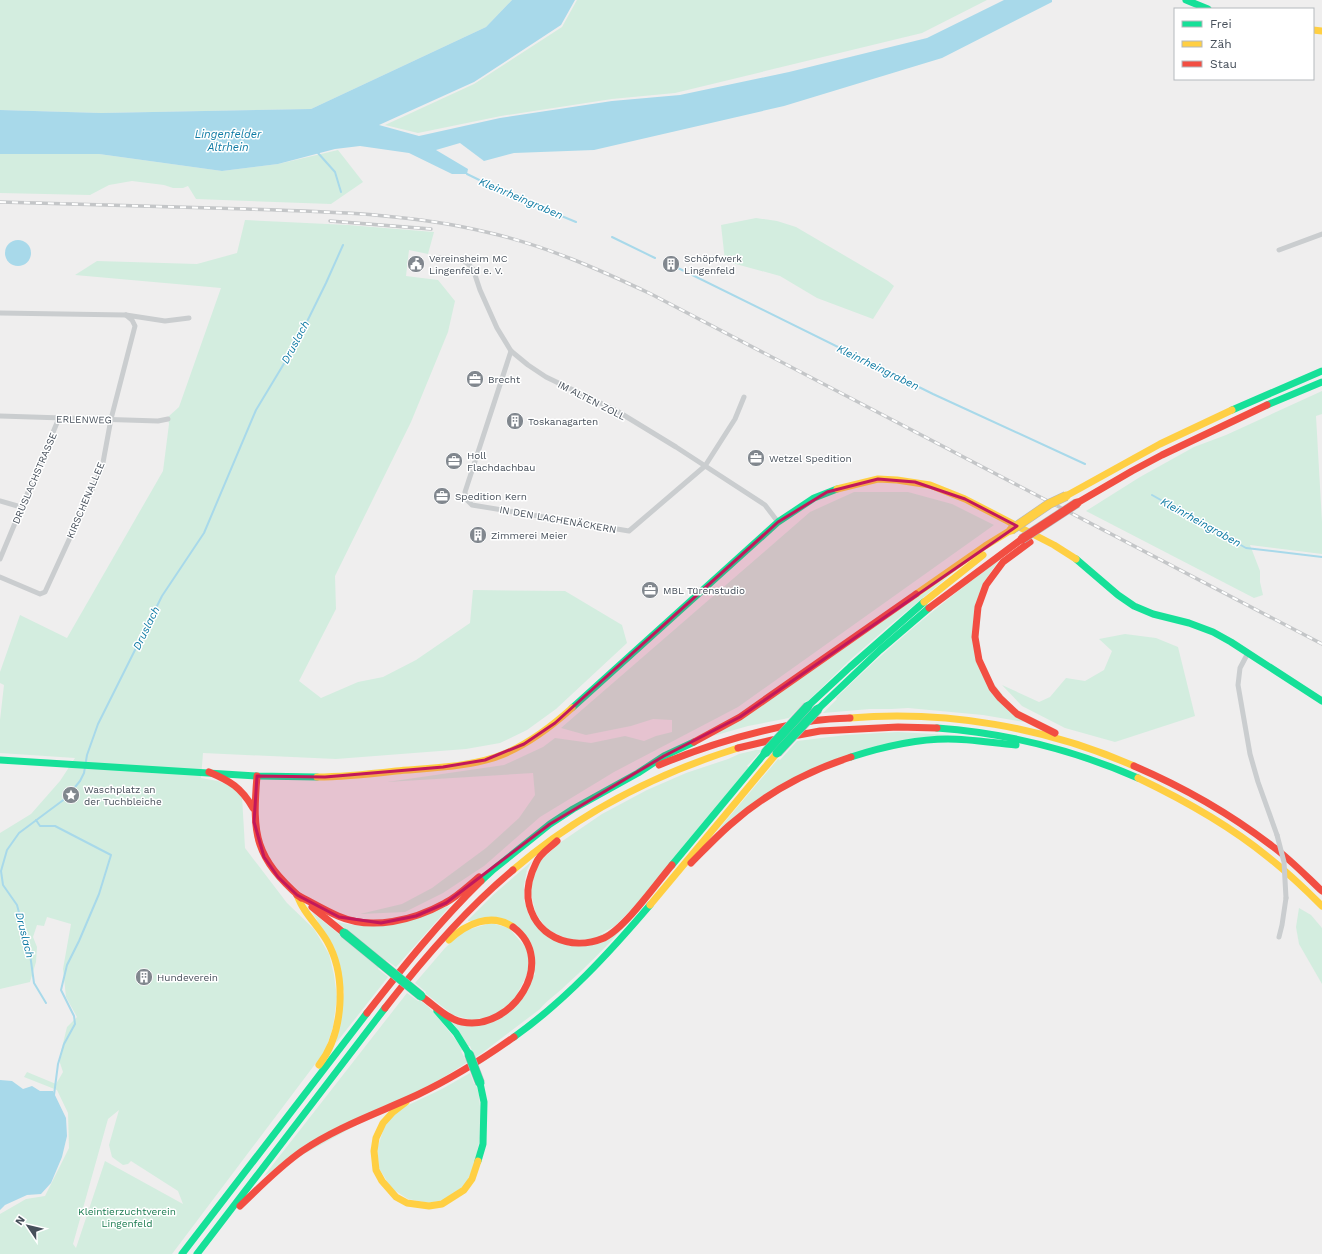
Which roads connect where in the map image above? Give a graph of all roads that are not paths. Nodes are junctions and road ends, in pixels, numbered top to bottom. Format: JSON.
{"nodes":[{"id":1,"x":1186,"y":0,"type":"edge"},
{"id":2,"x":1206,"y":8,"type":"edge"},
{"id":3,"x":1322,"y":234,"type":"edge"},
{"id":4,"x":1278,"y":250,"type":"dead end"},
{"id":5,"x":439,"y":258,"type":"dead end"},
{"id":6,"x":0,"y":313,"type":"edge"},
{"id":7,"x":126,"y":315,"type":"junction"},
{"id":8,"x":189,"y":318,"type":"dead end"},
{"id":9,"x":511,"y":351,"type":"junction"},
{"id":10,"x":1322,"y":371,"type":"edge"},
{"id":11,"x":1322,"y":382,"type":"edge"},
{"id":12,"x":744,"y":397,"type":"dead end"},
{"id":13,"x":0,"y":416,"type":"edge"},
{"id":14,"x":59,"y":418,"type":"junction"},
{"id":15,"x":111,"y":419,"type":"junction"},
{"id":16,"x":168,"y":419,"type":"dead end"},
{"id":17,"x":705,"y":466,"type":"junction"},
{"id":18,"x":0,"y":501,"type":"edge"},
{"id":19,"x":21,"y":507,"type":"junction"},
{"id":20,"x":778,"y":522,"type":"junction"},
{"id":21,"x":1013,"y":531,"type":"junction"},
{"id":22,"x":1026,"y":541,"type":"junction"},
{"id":23,"x":0,"y":557,"type":"edge"},
{"id":24,"x":0,"y":577,"type":"edge"},
{"id":25,"x":1248,"y":652,"type":"junction"},
{"id":26,"x":1322,"y":701,"type":"edge"},
{"id":27,"x":1032,"y":742,"type":"junction"},
{"id":28,"x":1076,"y":743,"type":"junction"},
{"id":29,"x":0,"y":760,"type":"edge"},
{"id":30,"x":209,"y":772,"type":"junction"},
{"id":31,"x":638,"y":773,"type":"junction"},
{"id":32,"x":257,"y":776,"type":"junction"},
{"id":33,"x":254,"y":809,"type":"junction"},
{"id":34,"x":580,"y":819,"type":"junction"},
{"id":35,"x":494,"y":869,"type":"junction"},
{"id":36,"x":670,"y":883,"type":"junction"},
{"id":37,"x":1322,"y":891,"type":"edge"},
{"id":38,"x":297,"y":895,"type":"junction"},
{"id":39,"x":1322,"y":906,"type":"edge"},
{"id":40,"x":1279,"y":937,"type":"dead end"},
{"id":41,"x":420,"y":965,"type":"junction"},
{"id":42,"x":421,"y":996,"type":"junction"},
{"id":43,"x":311,"y":1085,"type":"junction"},
{"id":44,"x":416,"y":1095,"type":"junction"},
{"id":45,"x":182,"y":1254,"type":"edge"},
{"id":46,"x":198,"y":1254,"type":"edge"}],
"edges":[{"from":1,"to":2,"type":"main road"},
{"from":3,"to":4,"type":"street"},
{"from":5,"to":9,"type":"street","name":"IM ALTEN ZOLL"},
{"from":6,"to":7,"type":"street"},
{"from":7,"to":8,"type":"street"},
{"from":7,"to":15,"type":"street","name":"KIRSCHENALLEE"},
{"from":9,"to":17,"type":"street","name":"IM ALTEN ZOLL"},
{"from":9,"to":17,"type":"street","name":"IN DEN LACHENÄCKERN"},
{"from":10,"to":21,"type":"main road","bridge":true},
{"from":11,"to":22,"type":"main road","bridge":true},
{"from":12,"to":17,"type":"street","name":"IN DEN LACHENÄCKERN"},
{"from":13,"to":14,"type":"street","name":"ERLENWEG"},
{"from":14,"to":15,"type":"street","name":"ERLENWEG"},
{"from":14,"to":19,"type":"street","name":"DRUSLACHSTRASSE"},
{"from":15,"to":16,"type":"street","name":"ERLENWEG"},
{"from":15,"to":24,"type":"street","name":"KIRSCHENALLEE"},
{"from":17,"to":20,"type":"street","name":"IM ALTEN ZOLL"},
{"from":18,"to":19,"type":"street"},
{"from":19,"to":23,"type":"street","name":"DRUSLACHSTRASSE"},
{"from":20,"to":25,"type":"main road"},
{"from":20,"to":32,"type":"main road"},
{"from":21,"to":31,"type":"main road"},
{"from":21,"to":34,"type":"main road","bridge":true},
{"from":22,"to":28,"type":"main road"},
{"from":22,"to":36,"type":"main road","bridge":true},
{"from":25,"to":26,"type":"main road"},
{"from":25,"to":40,"type":"street","bridge":true},
{"from":27,"to":34,"type":"main road"},
{"from":27,"to":36,"type":"main road"},
{"from":27,"to":39,"type":"main road"},
{"from":28,"to":31,"type":"main road"},
{"from":28,"to":37,"type":"main road"},
{"from":29,"to":30,"type":"main road"},
{"from":30,"to":32,"type":"main road"},
{"from":30,"to":33,"type":"main road"},
{"from":31,"to":35,"type":"main road"},
{"from":32,"to":33,"type":"main road"},
{"from":33,"to":38,"type":"main road"},
{"from":34,"to":41,"type":"main road"},
{"from":35,"to":38,"type":"main road"},
{"from":35,"to":43,"type":"main road"},
{"from":36,"to":44,"type":"main road"},
{"from":38,"to":42,"type":"main road","bridge":true},
{"from":38,"to":43,"type":"main road"},
{"from":41,"to":42,"type":"main road"},
{"from":41,"to":46,"type":"main road"},
{"from":42,"to":44,"type":"main road","bridge":true},
{"from":43,"to":45,"type":"main road"},
{"from":44,"to":46,"type":"main road"}]}
